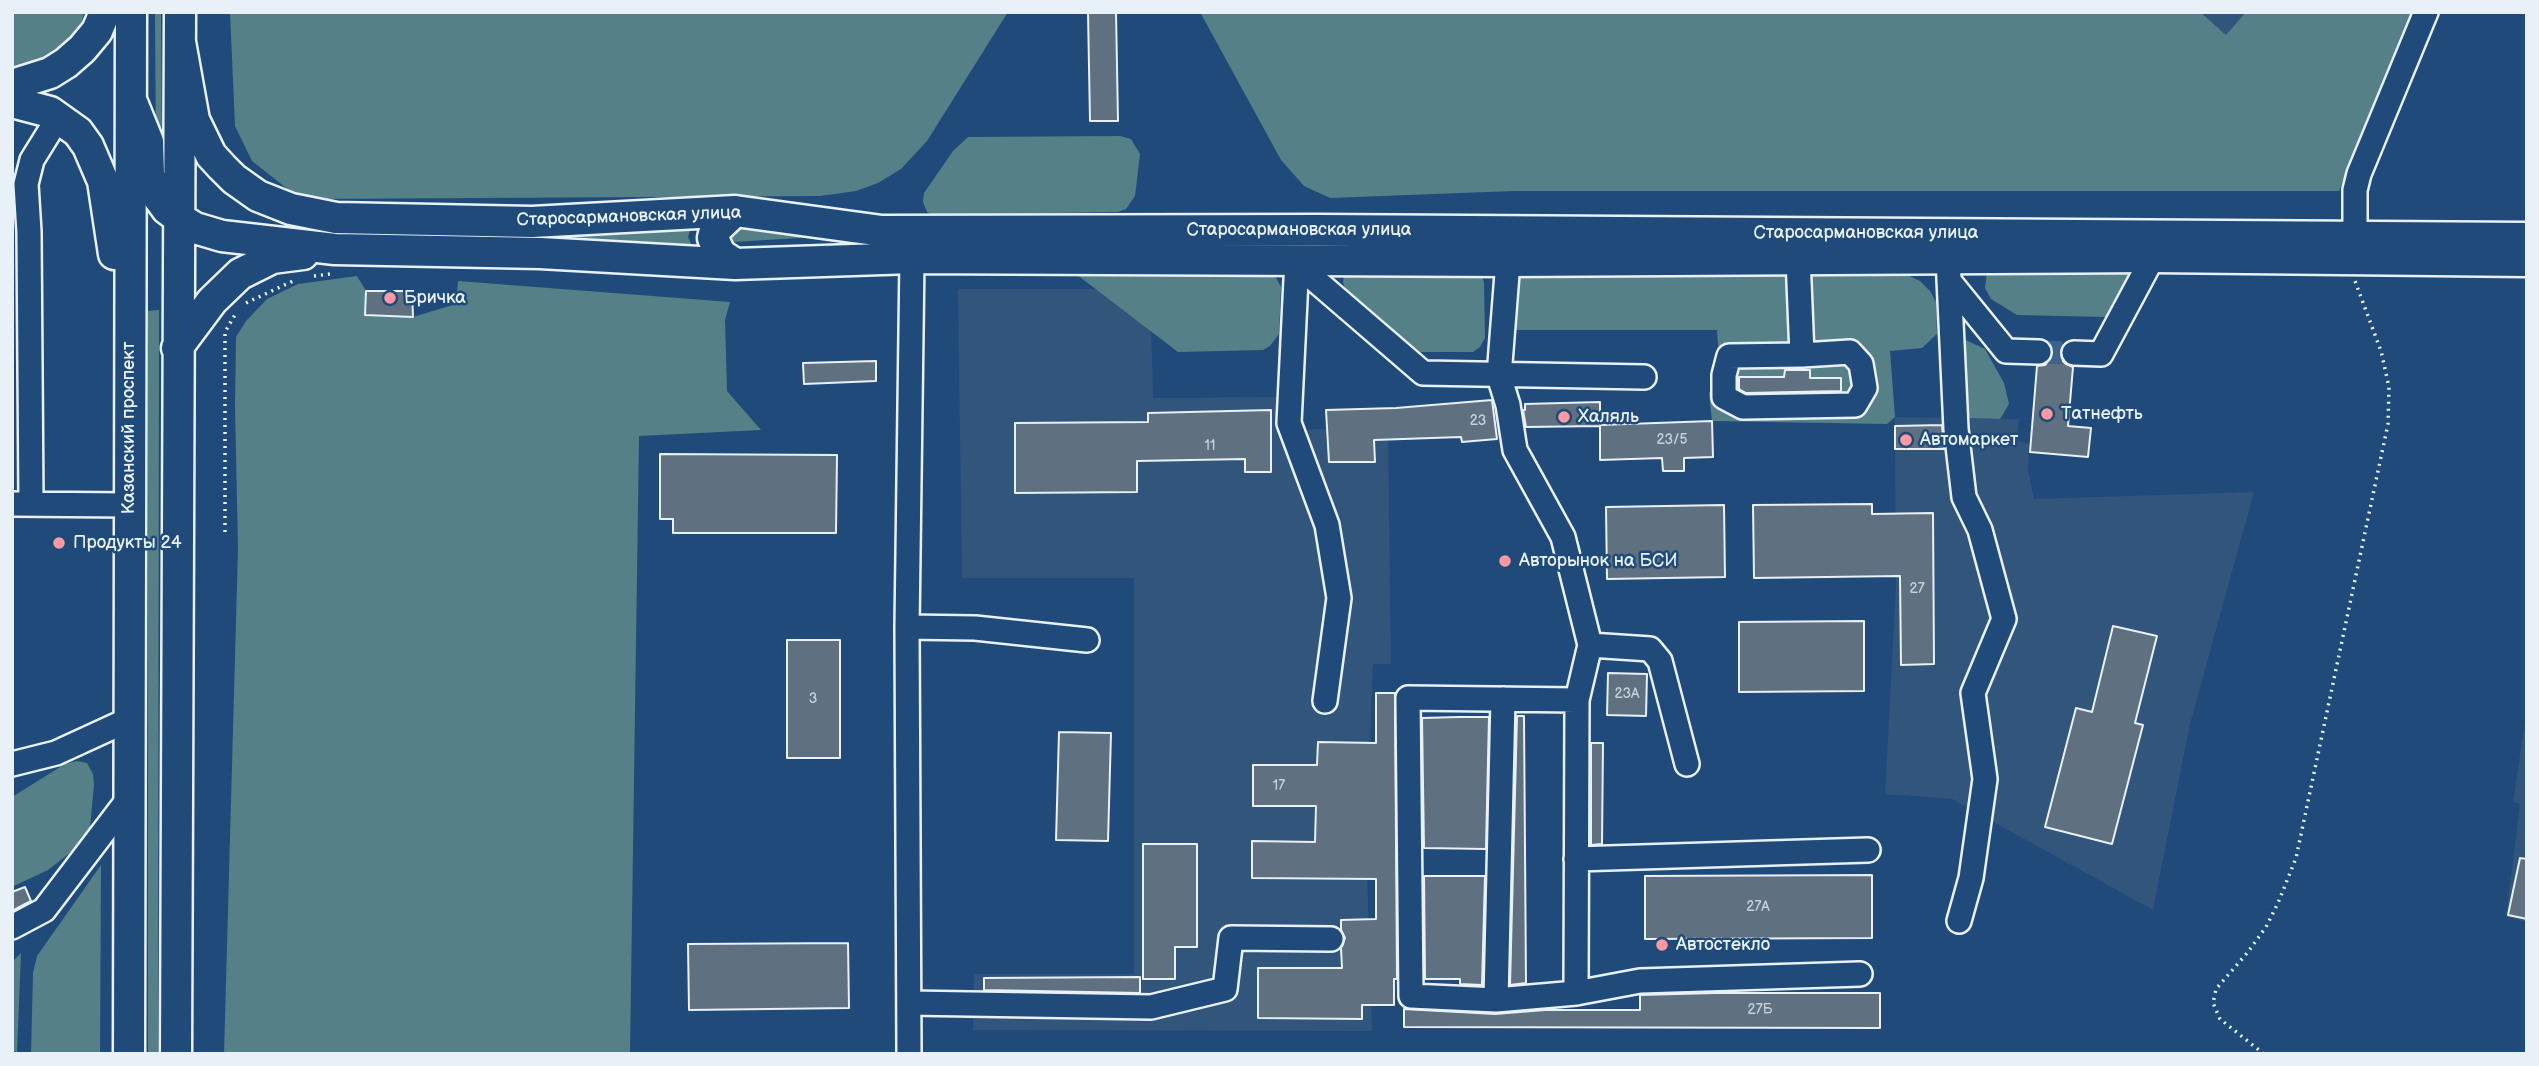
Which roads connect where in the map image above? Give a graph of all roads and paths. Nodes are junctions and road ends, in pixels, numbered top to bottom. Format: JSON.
{"nodes":[{"id":1,"x":105,"y":12,"type":"edge"},
{"id":2,"x":131,"y":12,"type":"edge"},
{"id":3,"x":180,"y":12,"type":"edge"},
{"id":4,"x":2426,"y":12,"type":"edge"},
{"id":5,"x":180,"y":42,"type":"junction"},
{"id":6,"x":12,"y":85,"type":"edge"},
{"id":7,"x":131,"y":100,"type":"junction"},
{"id":8,"x":12,"y":102,"type":"edge"},
{"id":9,"x":58,"y":118,"type":"junction"},
{"id":10,"x":19,"y":184,"type":"edge"},
{"id":11,"x":735,"y":211,"type":"junction"},
{"id":12,"x":179,"y":218,"type":"junction"},
{"id":13,"x":2354,"y":249,"type":"junction"},
{"id":14,"x":2154,"y":257,"type":"junction"},
{"id":15,"x":2525,"y":257,"type":"edge"},
{"id":16,"x":912,"y":258,"type":"junction"},
{"id":17,"x":1798,"y":258,"type":"junction"},
{"id":18,"x":1297,"y":259,"type":"junction"},
{"id":19,"x":338,"y":261,"type":"junction"},
{"id":20,"x":1508,"y":261,"type":"junction"},
{"id":21,"x":735,"y":264,"type":"junction"},
{"id":22,"x":1949,"y":270,"type":"junction"},
{"id":23,"x":309,"y":277,"type":"dead end"},
{"id":24,"x":299,"y":278,"type":"dead end"},
{"id":25,"x":129,"y":323,"type":"junction"},
{"id":26,"x":177,"y":348,"type":"junction"},
{"id":27,"x":2039,"y":352,"type":"tunnel mouth"},
{"id":28,"x":2074,"y":353,"type":"tunnel mouth"},
{"id":29,"x":1802,"y":355,"type":"junction"},
{"id":30,"x":1499,"y":376,"type":"junction"},
{"id":31,"x":1644,"y":377,"type":"dead end"},
{"id":32,"x":22,"y":504,"type":"edge"},
{"id":33,"x":129,"y":505,"type":"junction"},
{"id":34,"x":225,"y":532,"type":"dead end"},
{"id":35,"x":907,"y":627,"type":"junction"},
{"id":36,"x":1087,"y":640,"type":"dead end"},
{"id":37,"x":1590,"y":645,"type":"junction"},
{"id":38,"x":1503,"y":699,"type":"junction"},
{"id":39,"x":1577,"y":700,"type":"junction"},
{"id":40,"x":1325,"y":701,"type":"dead end"},
{"id":41,"x":130,"y":719,"type":"junction"},
{"id":42,"x":12,"y":764,"type":"edge"},
{"id":43,"x":1687,"y":764,"type":"dead end"},
{"id":44,"x":130,"y":797,"type":"junction"},
{"id":45,"x":1868,"y":850,"type":"dead end"},
{"id":46,"x":1576,"y":859,"type":"junction"},
{"id":47,"x":1959,"y":920,"type":"dead end"},
{"id":48,"x":12,"y":927,"type":"edge"},
{"id":49,"x":1331,"y":939,"type":"dead end"},
{"id":50,"x":1860,"y":974,"type":"dead end"},
{"id":51,"x":1576,"y":993,"type":"junction"},
{"id":52,"x":1496,"y":1000,"type":"junction"},
{"id":53,"x":909,"y":1003,"type":"junction"},
{"id":54,"x":129,"y":1054,"type":"edge"},
{"id":55,"x":176,"y":1054,"type":"edge"},
{"id":56,"x":909,"y":1054,"type":"edge"},
{"id":57,"x":2264,"y":1054,"type":"edge"}],
"edges":[{"from":1,"to":6,"type":"main road"},
{"from":2,"to":7,"type":"main road","name":"Казанский проспект"},
{"from":3,"to":5,"type":"main road"},
{"from":4,"to":13,"type":"street"},
{"from":5,"to":11,"type":"main road","name":"Старосармановская улица"},
{"from":5,"to":12,"type":"main road"},
{"from":7,"to":12,"type":"main road"},
{"from":7,"to":25,"type":"main road","name":"Казанский проспект"},
{"from":8,"to":9,"type":"main road"},
{"from":9,"to":10,"type":"street"},
{"from":9,"to":25,"type":"main road"},
{"from":10,"to":32,"type":"street"},
{"from":11,"to":13,"type":"main road","name":"Старосармановская улица"},
{"from":11,"to":21,"type":"main road"},
{"from":12,"to":19,"type":"main road"},
{"from":12,"to":26,"type":"main road"},
{"from":13,"to":14,"type":"main road","name":"Старосармановская улица"},
{"from":13,"to":15,"type":"main road","name":"Старосармановская улица"},
{"from":13,"to":57,"type":"path"},
{"from":14,"to":22,"type":"main road","name":"Старосармановская улица"},
{"from":14,"to":28,"type":"street"},
{"from":16,"to":18,"type":"main road","name":"Старосармановская улица"},
{"from":16,"to":21,"type":"main road","name":"Старосармановская улица"},
{"from":16,"to":35,"type":"street"},
{"from":17,"to":20,"type":"main road","name":"Старосармановская улица"},
{"from":17,"to":22,"type":"main road","name":"Старосармановская улица"},
{"from":17,"to":29,"type":"street"},
{"from":18,"to":20,"type":"main road","name":"Старосармановская улица"},
{"from":18,"to":30,"type":"street"},
{"from":18,"to":40,"type":"street"},
{"from":19,"to":21,"type":"main road","name":"Старосармановская улица"},
{"from":19,"to":23,"type":"path"},
{"from":19,"to":26,"type":"main road"},
{"from":20,"to":30,"type":"street"},
{"from":22,"to":27,"type":"street"},
{"from":22,"to":47,"type":"street"},
{"from":24,"to":34,"type":"path"},
{"from":25,"to":33,"type":"main road","name":"Казанский проспект"},
{"from":26,"to":55,"type":"main road"},
{"from":29,"to":29,"type":"street"},
{"from":30,"to":31,"type":"street"},
{"from":30,"to":37,"type":"street"},
{"from":32,"to":33,"type":"street"},
{"from":33,"to":41,"type":"main road","name":"Казанский проспект"},
{"from":35,"to":36,"type":"street"},
{"from":35,"to":53,"type":"street"},
{"from":37,"to":39,"type":"street"},
{"from":37,"to":43,"type":"street"},
{"from":38,"to":39,"type":"street"},
{"from":38,"to":52,"type":"street"},
{"from":38,"to":52,"type":"street"},
{"from":39,"to":46,"type":"street"},
{"from":41,"to":42,"type":"street"},
{"from":41,"to":44,"type":"main road","name":"Казанский проспект"},
{"from":44,"to":48,"type":"street"},
{"from":44,"to":54,"type":"main road","name":"Казанский проспект"},
{"from":45,"to":46,"type":"street"},
{"from":46,"to":51,"type":"street"},
{"from":49,"to":53,"type":"street"},
{"from":50,"to":51,"type":"street"},
{"from":51,"to":52,"type":"street"},
{"from":53,"to":56,"type":"street"}]}
